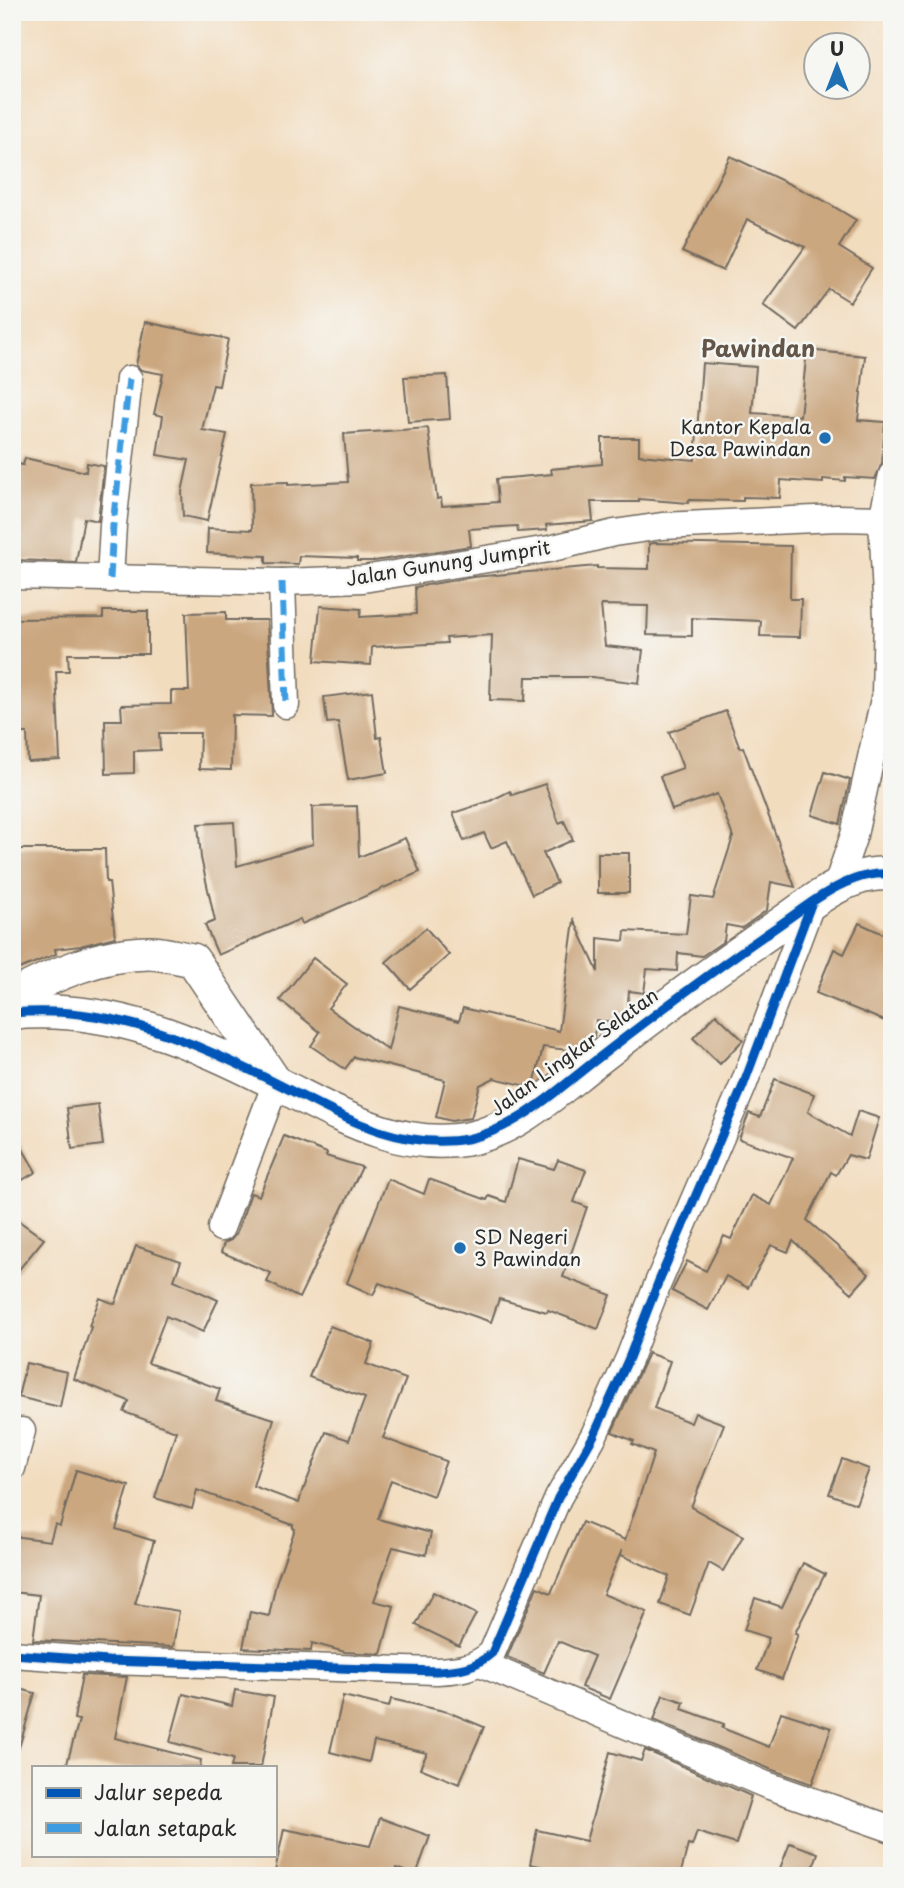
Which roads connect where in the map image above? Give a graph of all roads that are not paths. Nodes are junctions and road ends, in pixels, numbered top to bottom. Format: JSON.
{"nodes":[{"id":1,"x":129,"y":379,"type":"dead end"},
{"id":2,"x":892,"y":475,"type":"edge"},
{"id":3,"x":882,"y":520,"type":"junction"},
{"id":4,"x":12,"y":576,"type":"edge"},
{"id":5,"x":110,"y":579,"type":"junction"},
{"id":6,"x":282,"y":582,"type":"junction"},
{"id":7,"x":889,"y":616,"type":"edge"},
{"id":8,"x":286,"y":705,"type":"dead end"},
{"id":9,"x":892,"y":874,"type":"edge"},
{"id":10,"x":824,"y":895,"type":"junction"},
{"id":11,"x":12,"y":997,"type":"edge"},
{"id":12,"x":12,"y":1013,"type":"edge"},
{"id":13,"x":276,"y":1083,"type":"junction"},
{"id":14,"x":221,"y":1228,"type":"dead end"},
{"id":15,"x":22,"y":1431,"type":"dead end"},
{"id":16,"x":12,"y":1468,"type":"edge"},
{"id":17,"x":12,"y":1654,"type":"edge"},
{"id":18,"x":480,"y":1663,"type":"junction"},
{"id":19,"x":892,"y":1829,"type":"edge"}],
"edges":[{"from":1,"to":5,"type":"street"},
{"from":2,"to":3,"type":"street"},
{"from":3,"to":6,"type":"street","name":"Jalan Gunung Jumprit"},
{"from":3,"to":7,"type":"street"},
{"from":4,"to":5,"type":"street","name":"Jalan Gunung Jumprit"},
{"from":5,"to":6,"type":"street","name":"Jalan Gunung Jumprit"},
{"from":6,"to":8,"type":"street"},
{"from":7,"to":10,"type":"street"},
{"from":9,"to":10,"type":"street","name":"Jalan Lingkar Selatan"},
{"from":10,"to":13,"type":"street","name":"Jalan Lingkar Selatan"},
{"from":10,"to":18,"type":"street"},
{"from":11,"to":13,"type":"street"},
{"from":12,"to":13,"type":"street","name":"Jalan Lingkar Selatan"},
{"from":13,"to":14,"type":"street"},
{"from":15,"to":16,"type":"street"},
{"from":17,"to":18,"type":"street"},
{"from":18,"to":19,"type":"street"}]}
